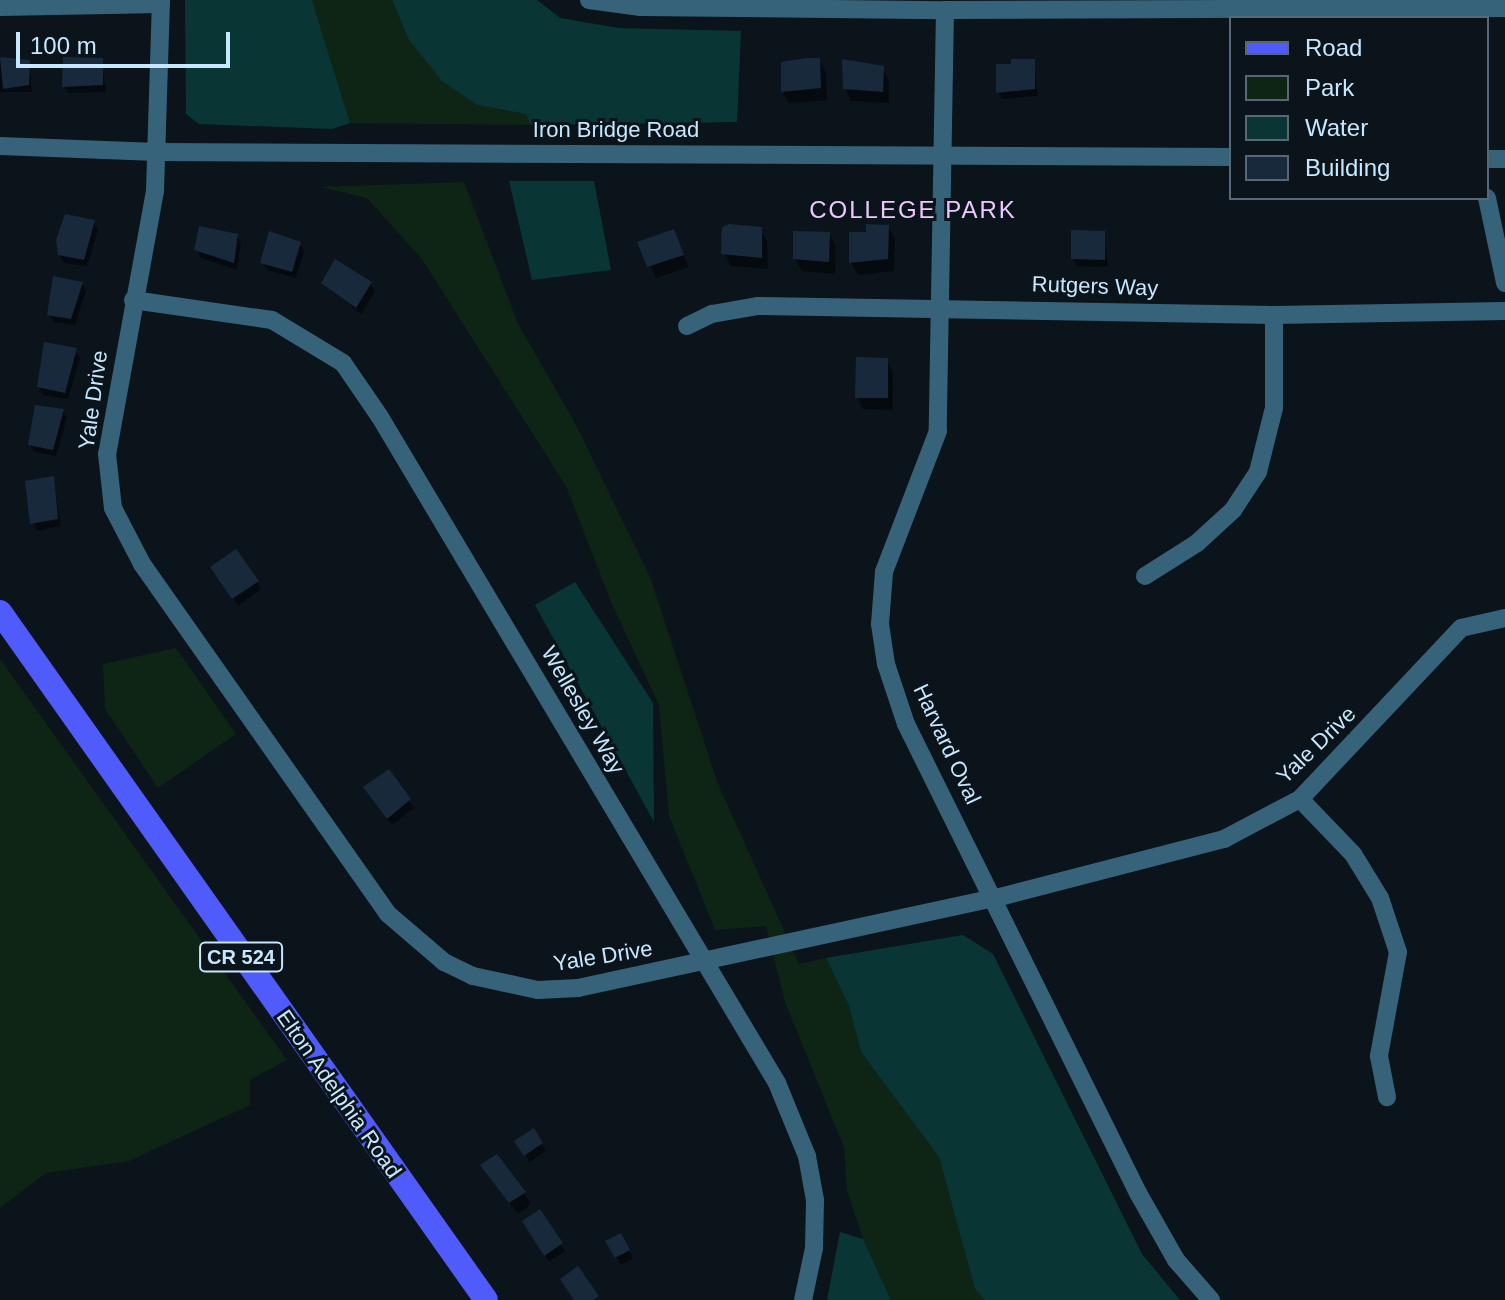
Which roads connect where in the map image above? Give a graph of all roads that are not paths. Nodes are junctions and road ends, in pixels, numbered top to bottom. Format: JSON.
{"nodes":[{"id":1,"x":589,"y":0,"type":"edge"},
{"id":2,"x":161,"y":2,"type":"edge"},
{"id":3,"x":747,"y":3,"type":"edge"},
{"id":4,"x":1119,"y":4,"type":"edge"},
{"id":5,"x":1347,"y":4,"type":"edge"},
{"id":6,"x":0,"y":7,"type":"edge"},
{"id":7,"x":1505,"y":8,"type":"edge"},
{"id":8,"x":945,"y":10,"type":"junction"},
{"id":9,"x":1478,"y":13,"type":"edge"},
{"id":10,"x":0,"y":146,"type":"edge"},
{"id":11,"x":157,"y":152,"type":"junction"},
{"id":12,"x":943,"y":155,"type":"junction"},
{"id":13,"x":1229,"y":157,"type":"edge"},
{"id":14,"x":1487,"y":200,"type":"edge"},
{"id":15,"x":1505,"y":283,"type":"edge"},
{"id":16,"x":133,"y":300,"type":"junction"},
{"id":17,"x":940,"y":306,"type":"junction"},
{"id":18,"x":1505,"y":311,"type":"edge"},
{"id":19,"x":1274,"y":315,"type":"junction"},
{"id":20,"x":687,"y":326,"type":"dead end"},
{"id":21,"x":1145,"y":576,"type":"dead end"},
{"id":22,"x":0,"y":612,"type":"edge"},
{"id":23,"x":1505,"y":618,"type":"edge"},
{"id":24,"x":1300,"y":799,"type":"junction"},
{"id":25,"x":996,"y":898,"type":"junction"},
{"id":26,"x":702,"y":962,"type":"junction"},
{"id":27,"x":1387,"y":1097,"type":"dead end"},
{"id":28,"x":486,"y":1300,"type":"edge"},
{"id":29,"x":803,"y":1300,"type":"edge"},
{"id":30,"x":1211,"y":1300,"type":"edge"}],
"edges":[{"from":1,"to":3,"type":"street"},
{"from":2,"to":6,"type":"street"},
{"from":2,"to":11,"type":"street","name":"Yale Drive"},
{"from":3,"to":8,"type":"street"},
{"from":4,"to":5,"type":"street"},
{"from":4,"to":8,"type":"street"},
{"from":5,"to":9,"type":"street"},
{"from":7,"to":9,"type":"street"},
{"from":8,"to":12,"type":"street","name":"Harvard Oval"},
{"from":10,"to":11,"type":"street","name":"Iron Bridge Road"},
{"from":11,"to":12,"type":"street","name":"Iron Bridge Road"},
{"from":11,"to":16,"type":"street","name":"Yale Drive"},
{"from":12,"to":13,"type":"street","name":"Iron Bridge Road"},
{"from":12,"to":17,"type":"street","name":"Harvard Oval"},
{"from":14,"to":15,"type":"street"},
{"from":16,"to":26,"type":"street","name":"Wellesley Way"},
{"from":16,"to":26,"type":"street","name":"Yale Drive"},
{"from":17,"to":19,"type":"street","name":"Rutgers Way"},
{"from":17,"to":20,"type":"street","name":"Rutgers Way"},
{"from":17,"to":25,"type":"street","name":"Harvard Oval"},
{"from":18,"to":19,"type":"street","name":"Rutgers Way"},
{"from":19,"to":21,"type":"street"},
{"from":22,"to":28,"type":"main road","name":"Elton Adelphia Road","number":"CR 524"},
{"from":23,"to":24,"type":"street","name":"Yale Drive"},
{"from":24,"to":25,"type":"street","name":"Yale Drive"},
{"from":24,"to":27,"type":"street"},
{"from":25,"to":26,"type":"street","name":"Yale Drive"},
{"from":25,"to":30,"type":"street","name":"Harvard Oval"},
{"from":26,"to":29,"type":"street","name":"Wellesley Way"}]}
